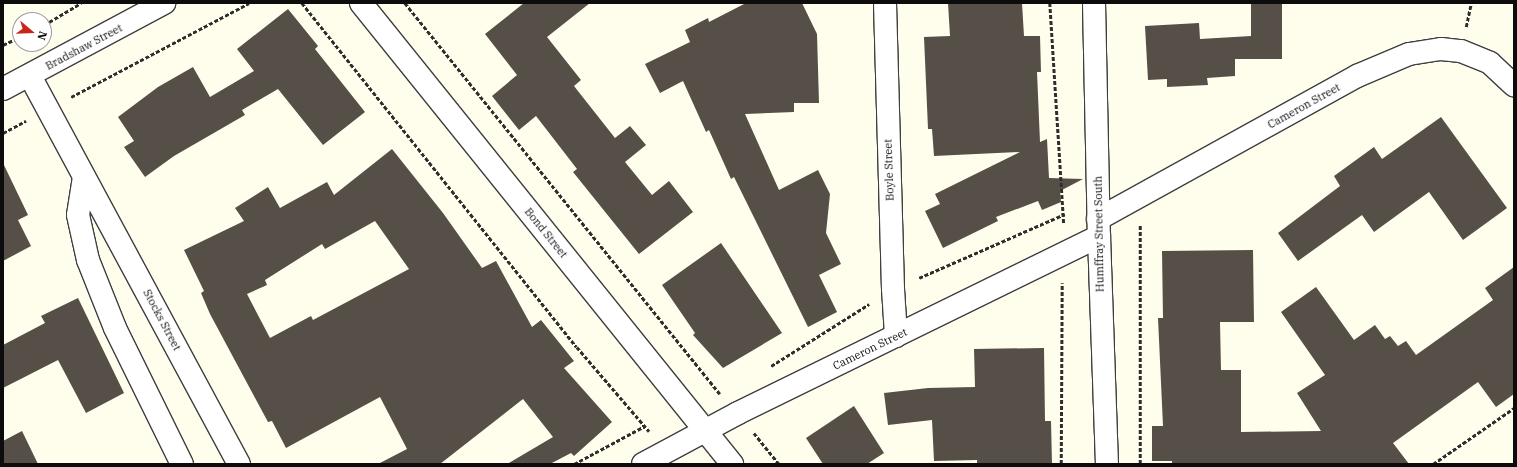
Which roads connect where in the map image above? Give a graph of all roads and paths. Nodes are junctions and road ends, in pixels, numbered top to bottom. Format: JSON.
{"nodes":[{"id":1,"x":81,"y":3,"type":"edge"},
{"id":2,"x":164,"y":3,"type":"edge"},
{"id":3,"x":249,"y":3,"type":"edge"},
{"id":4,"x":302,"y":3,"type":"edge"},
{"id":5,"x":361,"y":3,"type":"edge"},
{"id":6,"x":406,"y":3,"type":"edge"},
{"id":7,"x":885,"y":3,"type":"edge"},
{"id":8,"x":1094,"y":3,"type":"edge"},
{"id":9,"x":52,"y":20,"type":"edge"},
{"id":10,"x":30,"y":76,"type":"junction"},
{"id":11,"x":1514,"y":85,"type":"edge"},
{"id":12,"x":3,"y":89,"type":"edge"},
{"id":13,"x":48,"y":110,"type":"junction"},
{"id":14,"x":84,"y":177,"type":"junction"},
{"id":15,"x":1140,"y":196,"type":"junction"},
{"id":16,"x":1065,"y":214,"type":"dead end"},
{"id":17,"x":1099,"y":227,"type":"junction"},
{"id":18,"x":892,"y":289,"type":"junction"},
{"id":19,"x":896,"y":336,"type":"junction"},
{"id":20,"x":768,"y":368,"type":"dead end"},
{"id":21,"x":722,"y":396,"type":"dead end"},
{"id":22,"x":1514,"y":408,"type":"edge"},
{"id":23,"x":738,"y":413,"type":"junction"},
{"id":24,"x":705,"y":431,"type":"junction"},
{"id":25,"x":182,"y":464,"type":"edge"},
{"id":26,"x":239,"y":464,"type":"edge"},
{"id":27,"x":574,"y":464,"type":"edge"},
{"id":28,"x":643,"y":464,"type":"edge"},
{"id":29,"x":732,"y":464,"type":"edge"},
{"id":30,"x":779,"y":464,"type":"edge"},
{"id":31,"x":1107,"y":464,"type":"edge"},
{"id":32,"x":1140,"y":464,"type":"edge"},
{"id":33,"x":1433,"y":464,"type":"edge"}],
"edges":[{"from":1,"to":9,"type":"path"},
{"from":2,"to":10,"type":"street","name":"Bradshaw Street"},
{"from":3,"to":13,"type":"path"},
{"from":4,"to":27,"type":"path"},
{"from":5,"to":24,"type":"street","name":"Bond Street"},
{"from":6,"to":21,"type":"path"},
{"from":7,"to":18,"type":"street","name":"Boyle Street"},
{"from":8,"to":17,"type":"street","name":"Humffray Street South"},
{"from":10,"to":12,"type":"street","name":"Bradshaw Street"},
{"from":10,"to":13,"type":"street","name":"Stocks Street"},
{"from":11,"to":15,"type":"street","name":"Cameron Street"},
{"from":13,"to":14,"type":"street","name":"Stocks Street"},
{"from":14,"to":25,"type":"street"},
{"from":14,"to":26,"type":"street","name":"Stocks Street"},
{"from":15,"to":17,"type":"street","name":"Cameron Street"},
{"from":15,"to":32,"type":"path"},
{"from":16,"to":18,"type":"path"},
{"from":17,"to":19,"type":"street","name":"Cameron Street"},
{"from":17,"to":31,"type":"street","name":"Humffray Street South"},
{"from":18,"to":19,"type":"street","name":"Boyle Street"},
{"from":18,"to":20,"type":"path"},
{"from":19,"to":23,"type":"street","name":"Cameron Street"},
{"from":22,"to":33,"type":"path"},
{"from":23,"to":24,"type":"street","name":"Cameron Street"},
{"from":23,"to":30,"type":"path"},
{"from":24,"to":28,"type":"street","name":"Cameron Street"},
{"from":24,"to":29,"type":"street","name":"Bond Street"}]}
